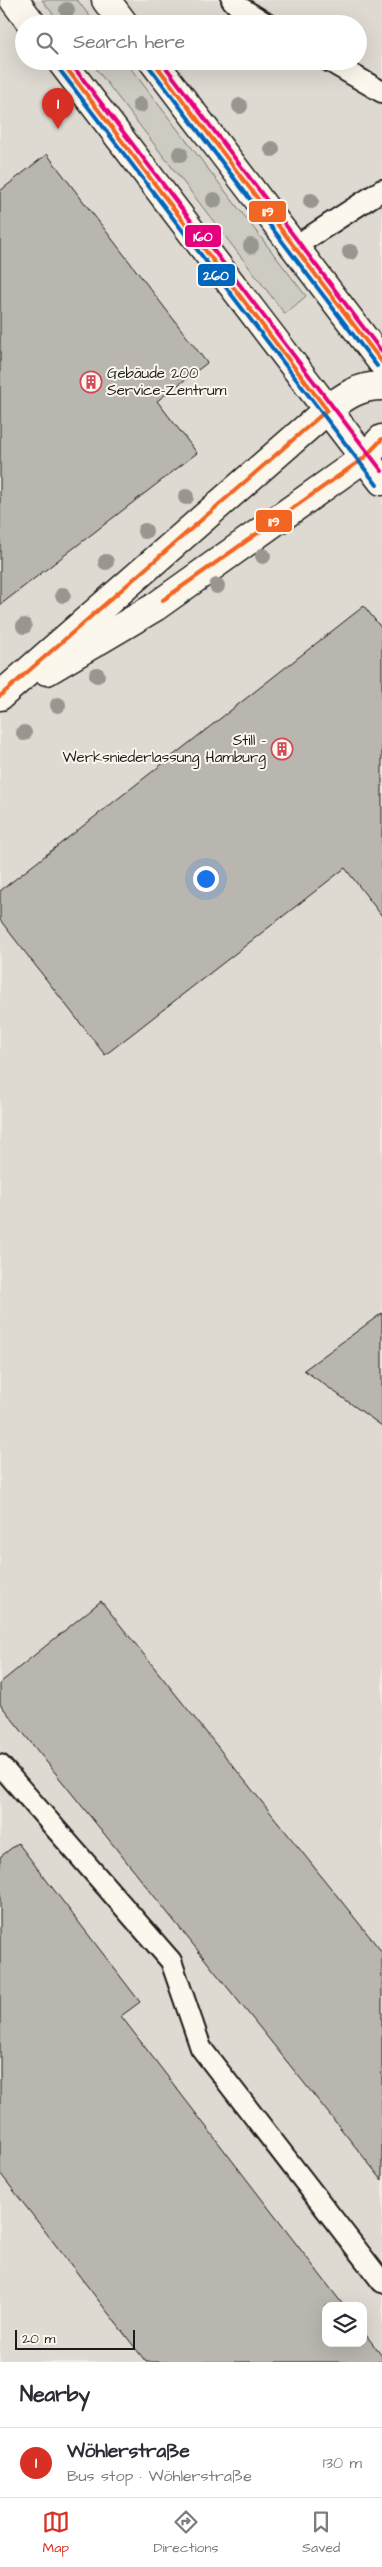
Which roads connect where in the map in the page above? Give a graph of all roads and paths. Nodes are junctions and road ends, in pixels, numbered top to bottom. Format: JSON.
{"nodes":[{"id":1,"x":14,"y":0,"type":"edge"},
{"id":2,"x":106,"y":0,"type":"edge"},
{"id":3,"x":232,"y":0,"type":"edge"},
{"id":4,"x":25,"y":15,"type":"edge"},
{"id":5,"x":117,"y":15,"type":"edge"},
{"id":6,"x":252,"y":15,"type":"edge"},
{"id":7,"x":68,"y":70,"type":"edge"},
{"id":8,"x":160,"y":70,"type":"edge"},
{"id":9,"x":344,"y":70,"type":"edge"},
{"id":10,"x":382,"y":92,"type":"edge"},
{"id":11,"x":382,"y":190,"type":"edge"},
{"id":12,"x":294,"y":247,"type":"junction"},
{"id":13,"x":382,"y":362,"type":"edge"},
{"id":14,"x":382,"y":386,"type":"edge"},
{"id":15,"x":327,"y":410,"type":"junction"},
{"id":16,"x":373,"y":448,"type":"edge"},
{"id":17,"x":382,"y":481,"type":"edge"},
{"id":18,"x":0,"y":697,"type":"edge"},
{"id":19,"x":0,"y":1765,"type":"edge"},
{"id":20,"x":382,"y":2282,"type":"edge"}],
"edges":[{"from":1,"to":4,"type":"main road"},
{"from":2,"to":5,"type":"main road"},
{"from":3,"to":6,"type":"lane"},
{"from":7,"to":15,"type":"main road"},
{"from":8,"to":12,"type":"main road"},
{"from":9,"to":10,"type":"lane"},
{"from":11,"to":12,"type":"lane"},
{"from":12,"to":13,"type":"main road"},
{"from":14,"to":15,"type":"main road"},
{"from":15,"to":16,"type":"main road"},
{"from":15,"to":18,"type":"main road"},
{"from":16,"to":17,"type":"main road"},
{"from":16,"to":18,"type":"main road"},
{"from":19,"to":20,"type":"lane"}]}
